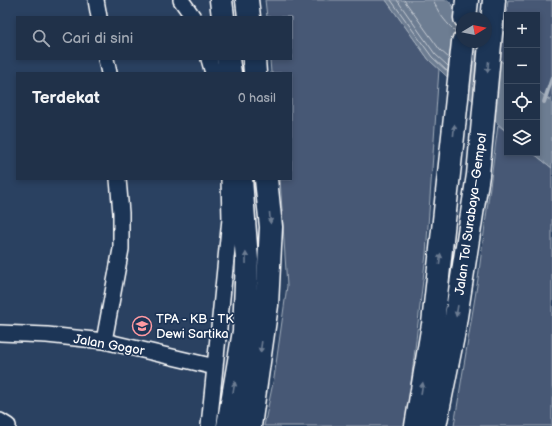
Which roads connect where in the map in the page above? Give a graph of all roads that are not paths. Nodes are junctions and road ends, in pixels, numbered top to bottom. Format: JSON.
{"nodes":[{"id":1,"x":96,"y":0,"type":"edge"},
{"id":2,"x":180,"y":0,"type":"edge"},
{"id":3,"x":221,"y":0,"type":"edge"},
{"id":4,"x":247,"y":0,"type":"edge"},
{"id":5,"x":467,"y":0,"type":"edge"},
{"id":6,"x":494,"y":0,"type":"edge"},
{"id":7,"x":466,"y":12,"type":"edge"},
{"id":8,"x":99,"y":16,"type":"edge"},
{"id":9,"x":192,"y":16,"type":"edge"},
{"id":10,"x":223,"y":16,"type":"edge"},
{"id":11,"x":249,"y":16,"type":"edge"},
{"id":12,"x":462,"y":48,"type":"edge"},
{"id":13,"x":106,"y":60,"type":"edge"},
{"id":14,"x":209,"y":60,"type":"edge"},
{"id":15,"x":228,"y":60,"type":"edge"},
{"id":16,"x":254,"y":60,"type":"edge"},
{"id":17,"x":109,"y":72,"type":"edge"},
{"id":18,"x":212,"y":72,"type":"edge"},
{"id":19,"x":230,"y":72,"type":"edge"},
{"id":20,"x":255,"y":72,"type":"edge"},
{"id":21,"x":118,"y":180,"type":"edge"},
{"id":22,"x":229,"y":180,"type":"edge"},
{"id":23,"x":241,"y":180,"type":"edge"},
{"id":24,"x":266,"y":180,"type":"edge"},
{"id":25,"x":0,"y":333,"type":"edge"},
{"id":26,"x":104,"y":341,"type":"junction"},
{"id":27,"x":216,"y":367,"type":"junction"},
{"id":28,"x":0,"y":421,"type":"edge"},
{"id":29,"x":228,"y":424,"type":"edge"},
{"id":30,"x":8,"y":426,"type":"edge"},
{"id":31,"x":416,"y":426,"type":"edge"},
{"id":32,"x":435,"y":426,"type":"edge"}],
"edges":[{"from":1,"to":8,"type":"street"},
{"from":2,"to":9,"type":"street"},
{"from":3,"to":10,"type":"highway"},
{"from":4,"to":11,"type":"highway"},
{"from":5,"to":7,"type":"highway"},
{"from":6,"to":32,"type":"highway","name":"Jalan Tol Surabaya–Gempol","one_way":true},
{"from":31,"to":12,"type":"highway","name":"Jalan Tol Surabaya–Gempol","one_way":true},
{"from":13,"to":17,"type":"street"},
{"from":14,"to":18,"type":"street"},
{"from":15,"to":19,"type":"highway"},
{"from":16,"to":20,"type":"highway"},
{"from":21,"to":26,"type":"street"},
{"from":22,"to":27,"type":"street"},
{"from":29,"to":23,"type":"highway","one_way":true},
{"from":24,"to":29,"type":"highway","one_way":true},
{"from":25,"to":26,"type":"street","name":"Jalan Gogor"},
{"from":26,"to":27,"type":"street","name":"Jalan Gogor"},
{"from":27,"to":29,"type":"street"},
{"from":28,"to":30,"type":"street"}]}
